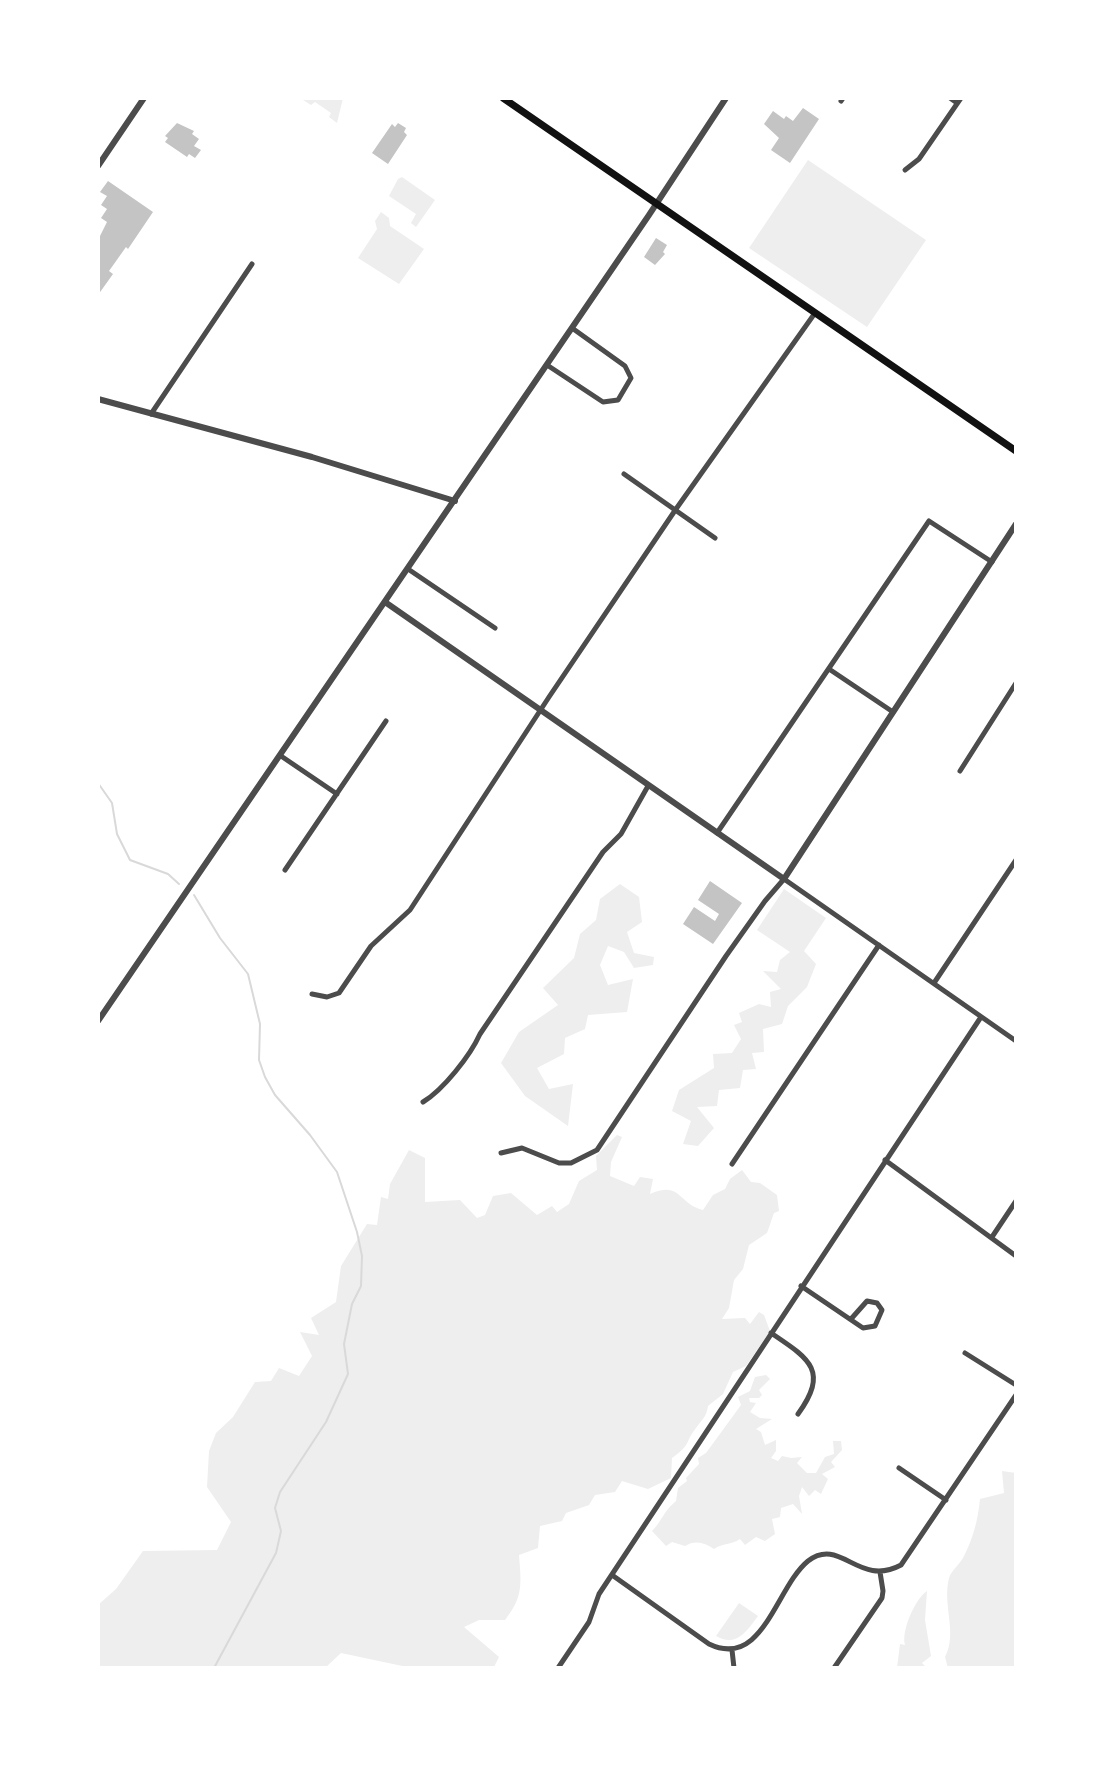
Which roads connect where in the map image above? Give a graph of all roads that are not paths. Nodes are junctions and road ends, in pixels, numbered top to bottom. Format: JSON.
{"nodes":[{"id":1,"x":144,"y":98,"type":"edge"},
{"id":2,"x":503,"y":98,"type":"edge"},
{"id":3,"x":726,"y":98,"type":"edge"},
{"id":4,"x":950,"y":98,"type":"edge"},
{"id":5,"x":959,"y":101,"type":"edge"},
{"id":6,"x":98,"y":166,"type":"edge"},
{"id":7,"x":905,"y":170,"type":"dead end"},
{"id":8,"x":657,"y":204,"type":"junction"},
{"id":9,"x":252,"y":264,"type":"dead end"},
{"id":10,"x":815,"y":313,"type":"junction"},
{"id":11,"x":572,"y":328,"type":"junction"},
{"id":12,"x":547,"y":365,"type":"junction"},
{"id":13,"x":98,"y":399,"type":"edge"},
{"id":14,"x":151,"y":414,"type":"junction"},
{"id":15,"x":1016,"y":451,"type":"edge"},
{"id":16,"x":624,"y":474,"type":"dead end"},
{"id":17,"x":455,"y":501,"type":"junction"},
{"id":18,"x":676,"y":509,"type":"junction"},
{"id":19,"x":1016,"y":524,"type":"edge"},
{"id":20,"x":715,"y":538,"type":"dead end"},
{"id":21,"x":992,"y":562,"type":"junction"},
{"id":22,"x":408,"y":569,"type":"junction"},
{"id":23,"x":385,"y":602,"type":"junction"},
{"id":24,"x":495,"y":628,"type":"dead end"},
{"id":25,"x":829,"y":669,"type":"junction"},
{"id":26,"x":1016,"y":683,"type":"edge"},
{"id":27,"x":540,"y":710,"type":"junction"},
{"id":28,"x":894,"y":713,"type":"junction"},
{"id":29,"x":386,"y":721,"type":"dead end"},
{"id":30,"x":281,"y":756,"type":"junction"},
{"id":31,"x":960,"y":771,"type":"dead end"},
{"id":32,"x":648,"y":786,"type":"junction"},
{"id":33,"x":337,"y":794,"type":"junction"},
{"id":34,"x":717,"y":833,"type":"junction"},
{"id":35,"x":1016,"y":860,"type":"edge"},
{"id":36,"x":285,"y":870,"type":"dead end"},
{"id":37,"x":784,"y":879,"type":"junction"},
{"id":38,"x":879,"y":945,"type":"junction"},
{"id":39,"x":934,"y":983,"type":"junction"},
{"id":40,"x":312,"y":994,"type":"dead end"},
{"id":41,"x":981,"y":1017,"type":"junction"},
{"id":42,"x":98,"y":1021,"type":"edge"},
{"id":43,"x":1016,"y":1041,"type":"edge"},
{"id":44,"x":423,"y":1102,"type":"dead end"},
{"id":45,"x":501,"y":1153,"type":"dead end"},
{"id":46,"x":885,"y":1160,"type":"junction"},
{"id":47,"x":732,"y":1164,"type":"dead end"},
{"id":48,"x":1016,"y":1201,"type":"edge"},
{"id":49,"x":992,"y":1237,"type":"junction"},
{"id":50,"x":1016,"y":1256,"type":"edge"},
{"id":51,"x":801,"y":1286,"type":"junction"},
{"id":52,"x":851,"y":1319,"type":"junction"},
{"id":53,"x":771,"y":1333,"type":"junction"},
{"id":54,"x":965,"y":1353,"type":"dead end"},
{"id":55,"x":1016,"y":1385,"type":"edge"},
{"id":56,"x":1016,"y":1395,"type":"edge"},
{"id":57,"x":798,"y":1414,"type":"dead end"},
{"id":58,"x":899,"y":1468,"type":"dead end"},
{"id":59,"x":946,"y":1500,"type":"junction"},
{"id":60,"x":880,"y":1572,"type":"junction"},
{"id":61,"x":612,"y":1575,"type":"junction"},
{"id":62,"x":732,"y":1650,"type":"junction"},
{"id":63,"x":558,"y":1668,"type":"edge"},
{"id":64,"x":734,"y":1668,"type":"edge"},
{"id":65,"x":834,"y":1668,"type":"edge"}],
"edges":[{"from":1,"to":6,"type":"street"},
{"from":2,"to":8,"type":"main road"},
{"from":3,"to":8,"type":"street"},
{"from":4,"to":5,"type":"street"},
{"from":5,"to":7,"type":"street"},
{"from":8,"to":10,"type":"main road"},
{"from":8,"to":11,"type":"street"},
{"from":9,"to":14,"type":"street"},
{"from":10,"to":15,"type":"main road"},
{"from":10,"to":18,"type":"street"},
{"from":11,"to":12,"type":"street"},
{"from":11,"to":12,"type":"street"},
{"from":12,"to":17,"type":"street"},
{"from":13,"to":14,"type":"street"},
{"from":14,"to":17,"type":"street"},
{"from":16,"to":18,"type":"street"},
{"from":17,"to":22,"type":"street"},
{"from":18,"to":20,"type":"street"},
{"from":18,"to":27,"type":"street"},
{"from":19,"to":21,"type":"street"},
{"from":21,"to":25,"type":"street"},
{"from":21,"to":28,"type":"street"},
{"from":22,"to":23,"type":"street"},
{"from":22,"to":24,"type":"street"},
{"from":23,"to":27,"type":"street"},
{"from":23,"to":30,"type":"street"},
{"from":25,"to":28,"type":"street"},
{"from":25,"to":34,"type":"street"},
{"from":26,"to":31,"type":"street"},
{"from":27,"to":32,"type":"street"},
{"from":27,"to":40,"type":"street"},
{"from":28,"to":37,"type":"street"},
{"from":29,"to":33,"type":"street"},
{"from":30,"to":33,"type":"street"},
{"from":30,"to":42,"type":"street"},
{"from":32,"to":34,"type":"street"},
{"from":32,"to":44,"type":"street"},
{"from":33,"to":36,"type":"street"},
{"from":34,"to":37,"type":"street"},
{"from":35,"to":39,"type":"street"},
{"from":37,"to":38,"type":"street"},
{"from":37,"to":45,"type":"street"},
{"from":38,"to":39,"type":"street"},
{"from":38,"to":47,"type":"street"},
{"from":39,"to":41,"type":"street"},
{"from":41,"to":43,"type":"street"},
{"from":41,"to":46,"type":"street"},
{"from":46,"to":49,"type":"street"},
{"from":46,"to":51,"type":"street"},
{"from":48,"to":49,"type":"street"},
{"from":49,"to":50,"type":"street"},
{"from":51,"to":52,"type":"street"},
{"from":51,"to":53,"type":"street"},
{"from":52,"to":52,"type":"street"},
{"from":53,"to":57,"type":"street"},
{"from":53,"to":61,"type":"street"},
{"from":54,"to":55,"type":"street"},
{"from":56,"to":59,"type":"street"},
{"from":58,"to":59,"type":"street"},
{"from":59,"to":60,"type":"street"},
{"from":60,"to":62,"type":"street"},
{"from":60,"to":65,"type":"street"},
{"from":61,"to":62,"type":"street"},
{"from":61,"to":63,"type":"street"},
{"from":62,"to":64,"type":"street"}]}
